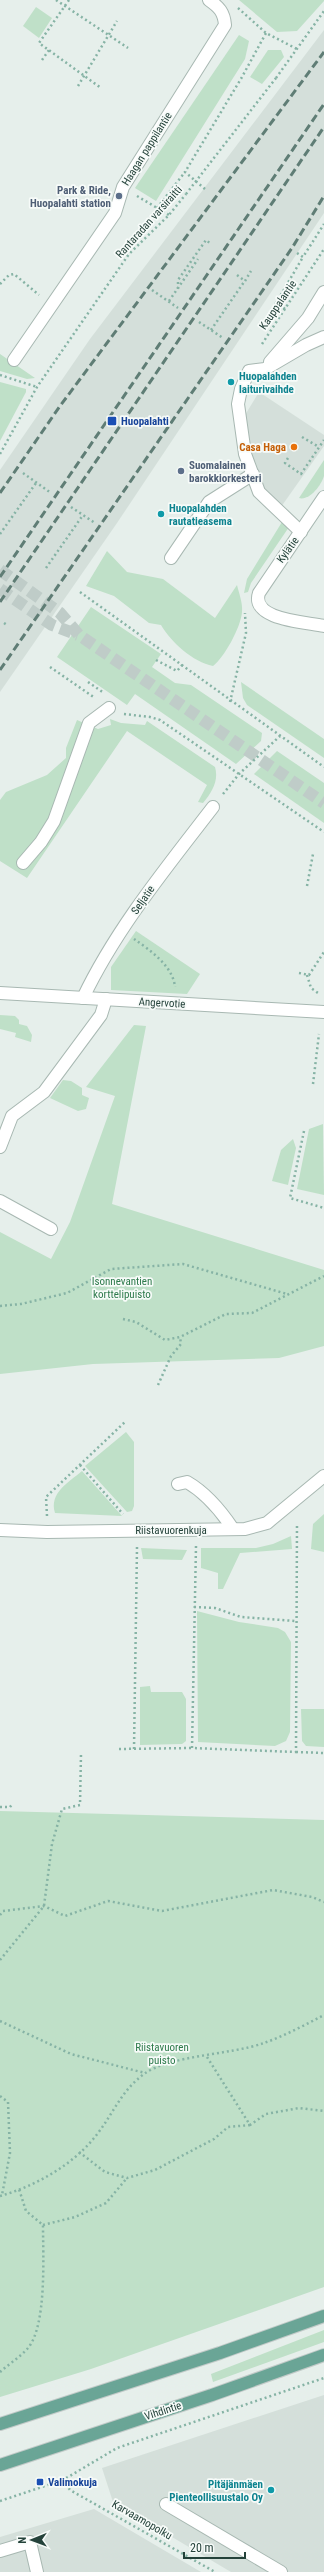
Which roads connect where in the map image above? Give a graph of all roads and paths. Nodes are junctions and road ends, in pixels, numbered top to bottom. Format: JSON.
{"nodes":[{"id":1,"x":56,"y":0,"type":"edge"},
{"id":2,"x":69,"y":0,"type":"edge"},
{"id":3,"x":209,"y":0,"type":"edge"},
{"id":4,"x":234,"y":4,"type":"dead end"},
{"id":5,"x":65,"y":6,"type":"junction"},
{"id":6,"x":324,"y":11,"type":"edge"},
{"id":7,"x":117,"y":21,"type":"dead end"},
{"id":8,"x":266,"y":33,"type":"junction"},
{"id":9,"x":108,"y":35,"type":"junction"},
{"id":10,"x":128,"y":48,"type":"dead end"},
{"id":11,"x":297,"y":49,"type":"junction"},
{"id":12,"x":49,"y":50,"type":"junction"},
{"id":13,"x":42,"y":60,"type":"dead end"},
{"id":14,"x":84,"y":76,"type":"junction"},
{"id":15,"x":78,"y":86,"type":"dead end"},
{"id":16,"x":101,"y":88,"type":"dead end"},
{"id":17,"x":185,"y":172,"type":"junction"},
{"id":18,"x":123,"y":187,"type":"junction"},
{"id":19,"x":205,"y":189,"type":"dead end"},
{"id":20,"x":157,"y":208,"type":"junction"},
{"id":21,"x":169,"y":215,"type":"junction"},
{"id":22,"x":324,"y":224,"type":"edge"},
{"id":23,"x":211,"y":244,"type":"dead end"},
{"id":24,"x":324,"y":249,"type":"edge"},
{"id":25,"x":297,"y":253,"type":"dead end"},
{"id":26,"x":303,"y":257,"type":"junction"},
{"id":27,"x":198,"y":259,"type":"dead end"},
{"id":28,"x":251,"y":272,"type":"dead end"},
{"id":29,"x":237,"y":276,"type":"dead end"},
{"id":30,"x":244,"y":282,"type":"dead end"},
{"id":31,"x":0,"y":284,"type":"edge"},
{"id":32,"x":178,"y":289,"type":"junction"},
{"id":33,"x":152,"y":290,"type":"dead end"},
{"id":34,"x":324,"y":292,"type":"edge"},
{"id":35,"x":169,"y":301,"type":"junction"},
{"id":36,"x":52,"y":304,"type":"junction"},
{"id":37,"x":178,"y":308,"type":"dead end"},
{"id":38,"x":286,"y":309,"type":"junction"},
{"id":39,"x":199,"y":322,"type":"dead end"},
{"id":40,"x":211,"y":330,"type":"junction"},
{"id":41,"x":223,"y":338,"type":"dead end"},
{"id":42,"x":323,"y":339,"type":"edge"},
{"id":43,"x":14,"y":360,"type":"dead end"},
{"id":44,"x":265,"y":369,"type":"junction"},
{"id":45,"x":249,"y":371,"type":"junction"},
{"id":46,"x":0,"y":375,"type":"edge"},
{"id":47,"x":37,"y":386,"type":"junction"},
{"id":48,"x":302,"y":437,"type":"dead end"},
{"id":49,"x":324,"y":440,"type":"edge"},
{"id":50,"x":319,"y":447,"type":"junction"},
{"id":51,"x":0,"y":454,"type":"edge"},
{"id":52,"x":288,"y":458,"type":"dead end"},
{"id":53,"x":23,"y":473,"type":"dead end"},
{"id":54,"x":253,"y":474,"type":"junction"},
{"id":55,"x":36,"y":483,"type":"junction"},
{"id":56,"x":51,"y":493,"type":"dead end"},
{"id":57,"x":324,"y":497,"type":"edge"},
{"id":58,"x":71,"y":507,"type":"dead end"},
{"id":59,"x":83,"y":515,"type":"junction"},
{"id":60,"x":95,"y":523,"type":"dead end"},
{"id":61,"x":301,"y":532,"type":"junction"},
{"id":62,"x":0,"y":534,"type":"edge"},
{"id":63,"x":172,"y":558,"type":"dead end"},
{"id":64,"x":46,"y":568,"type":"dead end"},
{"id":65,"x":80,"y":592,"type":"dead end"},
{"id":66,"x":257,"y":603,"type":"junction"},
{"id":67,"x":324,"y":626,"type":"edge"},
{"id":68,"x":156,"y":660,"type":"dead end"},
{"id":69,"x":183,"y":664,"type":"junction"},
{"id":70,"x":50,"y":667,"type":"dead end"},
{"id":71,"x":88,"y":682,"type":"dead end"},
{"id":72,"x":109,"y":702,"type":"junction"},
{"id":73,"x":230,"y":702,"type":"junction"},
{"id":74,"x":280,"y":736,"type":"junction"},
{"id":75,"x":324,"y":766,"type":"edge"},
{"id":76,"x":239,"y":774,"type":"junction"},
{"id":77,"x":213,"y":807,"type":"joint"},
{"id":78,"x":324,"y":832,"type":"edge"},
{"id":79,"x":313,"y":854,"type":"dead end"},
{"id":80,"x":22,"y":863,"type":"dead end"},
{"id":81,"x":307,"y":886,"type":"dead end"},
{"id":82,"x":122,"y":931,"type":"junction"},
{"id":83,"x":324,"y":952,"type":"edge"},
{"id":84,"x":299,"y":973,"type":"dead end"},
{"id":85,"x":307,"y":975,"type":"junction"},
{"id":86,"x":318,"y":993,"type":"dead end"},
{"id":87,"x":0,"y":994,"type":"edge"},
{"id":88,"x":83,"y":998,"type":"junction"},
{"id":89,"x":106,"y":999,"type":"junction"},
{"id":90,"x":176,"y":1004,"type":"junction"},
{"id":91,"x":324,"y":1012,"type":"edge"},
{"id":92,"x":319,"y":1034,"type":"dead end"},
{"id":93,"x":313,"y":1084,"type":"dead end"},
{"id":94,"x":304,"y":1131,"type":"dead end"},
{"id":95,"x":0,"y":1147,"type":"edge"},
{"id":96,"x":0,"y":1202,"type":"edge"},
{"id":97,"x":324,"y":1208,"type":"edge"},
{"id":98,"x":51,"y":1229,"type":"dead end"},
{"id":99,"x":324,"y":1276,"type":"edge"},
{"id":100,"x":287,"y":1294,"type":"junction"},
{"id":101,"x":0,"y":1306,"type":"edge"},
{"id":102,"x":123,"y":1319,"type":"dead end"},
{"id":103,"x":180,"y":1337,"type":"junction"},
{"id":104,"x":158,"y":1385,"type":"dead end"},
{"id":105,"x":126,"y":1421,"type":"dead end"},
{"id":106,"x":80,"y":1465,"type":"junction"},
{"id":107,"x":324,"y":1476,"type":"edge"},
{"id":108,"x":178,"y":1484,"type":"dead end"},
{"id":109,"x":297,"y":1523,"type":"dead end"},
{"id":110,"x":233,"y":1529,"type":"junction"},
{"id":111,"x":0,"y":1530,"type":"edge"},
{"id":112,"x":196,"y":1530,"type":"junction"},
{"id":113,"x":47,"y":1532,"type":"junction"},
{"id":114,"x":137,"y":1536,"type":"junction"},
{"id":115,"x":194,"y":1607,"type":"junction"},
{"id":116,"x":295,"y":1621,"type":"junction"},
{"id":117,"x":192,"y":1748,"type":"junction"},
{"id":118,"x":119,"y":1749,"type":"dead end"},
{"id":119,"x":134,"y":1749,"type":"junction"},
{"id":120,"x":296,"y":1752,"type":"junction"},
{"id":121,"x":324,"y":1753,"type":"edge"},
{"id":122,"x":81,"y":1754,"type":"dead end"},
{"id":123,"x":13,"y":1803,"type":"dead end"},
{"id":124,"x":0,"y":1807,"type":"edge"},
{"id":125,"x":324,"y":1902,"type":"edge"},
{"id":126,"x":44,"y":1906,"type":"junction"},
{"id":127,"x":0,"y":1915,"type":"edge"},
{"id":128,"x":0,"y":1960,"type":"edge"},
{"id":129,"x":324,"y":2015,"type":"edge"},
{"id":130,"x":0,"y":2021,"type":"edge"},
{"id":131,"x":206,"y":2057,"type":"junction"},
{"id":132,"x":145,"y":2073,"type":"junction"},
{"id":133,"x":0,"y":2096,"type":"edge"},
{"id":134,"x":324,"y":2111,"type":"edge"},
{"id":135,"x":250,"y":2125,"type":"junction"},
{"id":136,"x":79,"y":2152,"type":"junction"},
{"id":137,"x":127,"y":2178,"type":"junction"},
{"id":138,"x":19,"y":2189,"type":"junction"},
{"id":139,"x":1,"y":2195,"type":"edge"},
{"id":140,"x":43,"y":2225,"type":"junction"},
{"id":141,"x":324,"y":2316,"type":"edge"},
{"id":142,"x":324,"y":2355,"type":"edge"},
{"id":143,"x":0,"y":2372,"type":"edge"},
{"id":144,"x":324,"y":2378,"type":"edge"},
{"id":145,"x":0,"y":2424,"type":"edge"},
{"id":146,"x":0,"y":2465,"type":"edge"},
{"id":147,"x":63,"y":2480,"type":"junction"},
{"id":148,"x":0,"y":2501,"type":"edge"},
{"id":149,"x":166,"y":2504,"type":"dead end"},
{"id":150,"x":0,"y":2551,"type":"edge"},
{"id":151,"x":38,"y":2572,"type":"edge"},
{"id":152,"x":215,"y":2572,"type":"edge"},
{"id":153,"x":281,"y":2572,"type":"edge"}],
"edges":[{"from":1,"to":5,"type":"path"},
{"from":2,"to":5,"type":"path"},
{"from":3,"to":18,"type":"street","name":"Haagan pappilantie"},
{"from":4,"to":8,"type":"path"},
{"from":5,"to":9,"type":"path"},
{"from":5,"to":12,"type":"path"},
{"from":6,"to":11,"type":"path","name":"Rantaradan varsiraitti"},
{"from":7,"to":9,"type":"path"},
{"from":8,"to":11,"type":"path"},
{"from":8,"to":17,"type":"path"},
{"from":9,"to":10,"type":"path"},
{"from":9,"to":14,"type":"path"},
{"from":11,"to":21,"type":"path","name":"Rantaradan varsiraitti","bridge":true},
{"from":12,"to":13,"type":"path"},
{"from":12,"to":14,"type":"path"},
{"from":14,"to":15,"type":"path"},
{"from":14,"to":16,"type":"path"},
{"from":17,"to":19,"type":"path"},
{"from":17,"to":20,"type":"path"},
{"from":18,"to":20,"type":"path"},
{"from":18,"to":36,"type":"street","name":"Haagan pappilantie"},
{"from":20,"to":21,"type":"path"},
{"from":21,"to":47,"type":"path","name":"Rantaradan varsiraitti"},
{"from":22,"to":26,"type":"path"},
{"from":23,"to":32,"type":"path"},
{"from":24,"to":38,"type":"path","name":"Kauppalantie"},
{"from":25,"to":26,"type":"path"},
{"from":26,"to":38,"type":"path"},
{"from":27,"to":32,"type":"path"},
{"from":28,"to":29,"type":"path"},
{"from":30,"to":40,"type":"path"},
{"from":31,"to":36,"type":"path"},
{"from":32,"to":35,"type":"path"},
{"from":33,"to":35,"type":"path"},
{"from":34,"to":44,"type":"street"},
{"from":35,"to":37,"type":"path"},
{"from":36,"to":43,"type":"street","name":"Haagan pappilantie"},
{"from":38,"to":45,"type":"path","name":"Kauppalantie"},
{"from":39,"to":40,"type":"path"},
{"from":40,"to":41,"type":"path"},
{"from":42,"to":44,"type":"street"},
{"from":44,"to":45,"type":"street"},
{"from":45,"to":54,"type":"street"},
{"from":46,"to":47,"type":"path"},
{"from":47,"to":51,"type":"path","name":"Rantaradan varsiraitti"},
{"from":48,"to":50,"type":"path"},
{"from":49,"to":50,"type":"path"},
{"from":50,"to":52,"type":"path"},
{"from":53,"to":55,"type":"path"},
{"from":54,"to":61,"type":"street"},
{"from":54,"to":63,"type":"street"},
{"from":55,"to":56,"type":"path"},
{"from":55,"to":62,"type":"path"},
{"from":57,"to":61,"type":"street","name":"Kylätie"},
{"from":58,"to":59,"type":"path"},
{"from":59,"to":60,"type":"path"},
{"from":59,"to":64,"type":"path"},
{"from":61,"to":66,"type":"street","name":"Kylätie"},
{"from":65,"to":69,"type":"path"},
{"from":66,"to":67,"type":"street"},
{"from":66,"to":73,"type":"path"},
{"from":68,"to":69,"type":"path"},
{"from":69,"to":73,"type":"path"},
{"from":70,"to":72,"type":"path"},
{"from":71,"to":72,"type":"path"},
{"from":72,"to":76,"type":"path"},
{"from":72,"to":80,"type":"street"},
{"from":73,"to":74,"type":"path"},
{"from":74,"to":75,"type":"path"},
{"from":74,"to":76,"type":"path"},
{"from":76,"to":77,"type":"path"},
{"from":76,"to":78,"type":"path"},
{"from":77,"to":82,"type":"street","name":"Seljatie"},
{"from":79,"to":81,"type":"path"},
{"from":82,"to":88,"type":"street","name":"Seljatie"},
{"from":82,"to":90,"type":"path"},
{"from":83,"to":85,"type":"path"},
{"from":84,"to":85,"type":"path"},
{"from":85,"to":86,"type":"path"},
{"from":87,"to":88,"type":"street","name":"Angervotie"},
{"from":88,"to":89,"type":"street","name":"Angervotie"},
{"from":89,"to":90,"type":"street","name":"Angervotie"},
{"from":89,"to":95,"type":"street"},
{"from":90,"to":91,"type":"street","name":"Angervotie"},
{"from":92,"to":93,"type":"path"},
{"from":94,"to":97,"type":"path"},
{"from":96,"to":98,"type":"street"},
{"from":99,"to":100,"type":"path"},
{"from":100,"to":101,"type":"path"},
{"from":100,"to":103,"type":"path"},
{"from":102,"to":103,"type":"path"},
{"from":103,"to":104,"type":"path"},
{"from":105,"to":106,"type":"path"},
{"from":106,"to":113,"type":"path"},
{"from":106,"to":114,"type":"path"},
{"from":107,"to":110,"type":"street","name":"Riistavuorenkuja"},
{"from":108,"to":110,"type":"street"},
{"from":109,"to":116,"type":"path"},
{"from":110,"to":112,"type":"street","name":"Riistavuorenkuja"},
{"from":111,"to":113,"type":"street","name":"Riistavuorenkuja"},
{"from":112,"to":114,"type":"street","name":"Riistavuorenkuja"},
{"from":112,"to":115,"type":"path"},
{"from":113,"to":114,"type":"street","name":"Riistavuorenkuja"},
{"from":114,"to":119,"type":"path"},
{"from":115,"to":116,"type":"path"},
{"from":115,"to":117,"type":"path"},
{"from":116,"to":120,"type":"path"},
{"from":117,"to":119,"type":"path"},
{"from":117,"to":120,"type":"path"},
{"from":118,"to":119,"type":"path"},
{"from":120,"to":121,"type":"path"},
{"from":122,"to":126,"type":"path"},
{"from":123,"to":124,"type":"path"},
{"from":125,"to":126,"type":"path"},
{"from":126,"to":127,"type":"path"},
{"from":126,"to":128,"type":"path"},
{"from":129,"to":131,"type":"path"},
{"from":130,"to":132,"type":"path"},
{"from":131,"to":132,"type":"path"},
{"from":131,"to":135,"type":"path"},
{"from":132,"to":136,"type":"path"},
{"from":133,"to":139,"type":"path"},
{"from":134,"to":135,"type":"path"},
{"from":135,"to":137,"type":"path"},
{"from":136,"to":137,"type":"path"},
{"from":136,"to":138,"type":"path"},
{"from":137,"to":140,"type":"path"},
{"from":138,"to":139,"type":"path"},
{"from":138,"to":140,"type":"path"},
{"from":140,"to":143,"type":"path"},
{"from":141,"to":145,"type":"main road"},
{"from":142,"to":146,"type":"main road","name":"Vihdintie"},
{"from":144,"to":147,"type":"path"},
{"from":147,"to":148,"type":"path"},
{"from":147,"to":152,"type":"path","name":"Karvaamopolku"},
{"from":149,"to":153,"type":"street"},
{"from":150,"to":151,"type":"street"}]}
